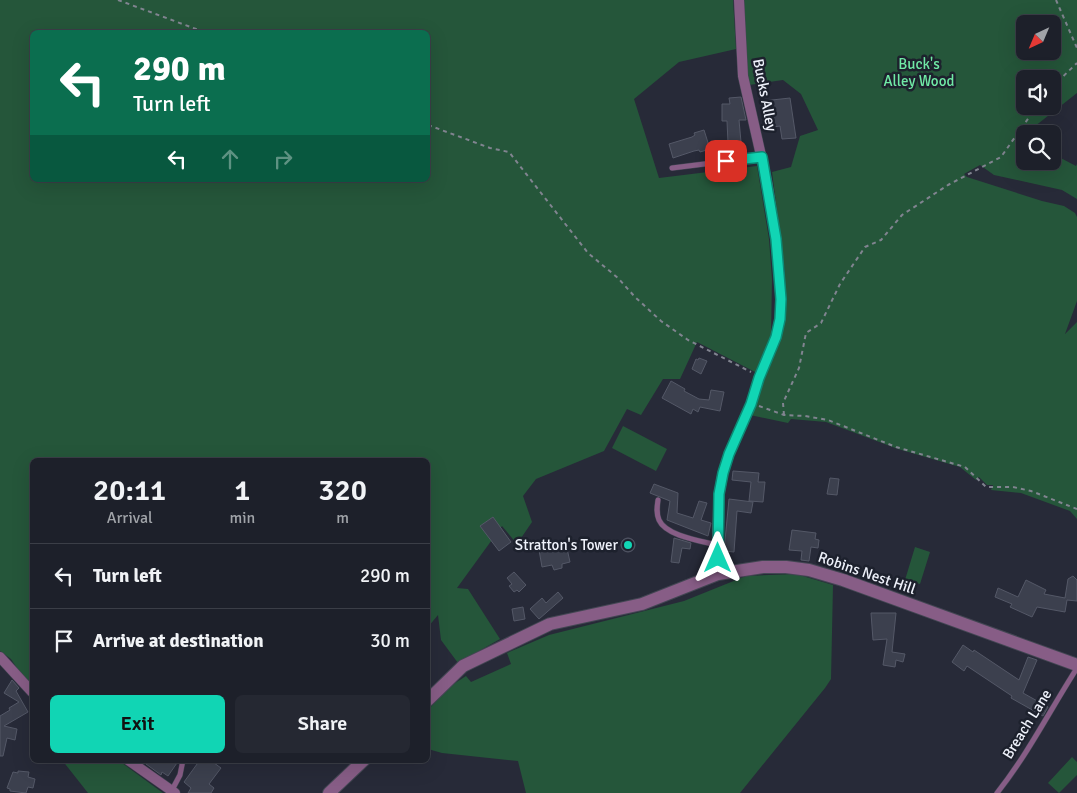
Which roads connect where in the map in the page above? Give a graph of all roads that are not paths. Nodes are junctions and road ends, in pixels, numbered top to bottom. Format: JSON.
{"nodes":[{"id":1,"x":739,"y":0,"type":"edge"},
{"id":2,"x":762,"y":157,"type":"junction"},
{"id":3,"x":672,"y":168,"type":"dead end"},
{"id":4,"x":658,"y":500,"type":"dead end"},
{"id":5,"x":717,"y":546,"type":"junction"},
{"id":6,"x":718,"y":574,"type":"junction"},
{"id":7,"x":0,"y":657,"type":"edge"},
{"id":8,"x":1077,"y":666,"type":"edge"},
{"id":9,"x":30,"y":690,"type":"edge"},
{"id":10,"x":430,"y":698,"type":"edge"},
{"id":11,"x":132,"y":763,"type":"edge"},
{"id":12,"x":182,"y":763,"type":"edge"},
{"id":13,"x":361,"y":763,"type":"edge"},
{"id":14,"x":173,"y":792,"type":"edge"},
{"id":15,"x":329,"y":793,"type":"edge"},
{"id":16,"x":998,"y":793,"type":"edge"}],
"edges":[{"from":1,"to":2,"type":"street","name":"Bucks Alley"},
{"from":2,"to":3,"type":"lane"},
{"from":2,"to":5,"type":"street","name":"Bucks Alley"},
{"from":4,"to":5,"type":"lane"},
{"from":5,"to":6,"type":"street","name":"Bucks Alley"},
{"from":6,"to":8,"type":"street","name":"Robins Nest Hill"},
{"from":6,"to":10,"type":"street","name":"Robins Nest Hill"},
{"from":7,"to":9,"type":"street"},
{"from":8,"to":16,"type":"lane","name":"Breach Lane"},
{"from":11,"to":14,"type":"street"},
{"from":12,"to":14,"type":"lane"},
{"from":13,"to":15,"type":"street"}]}
